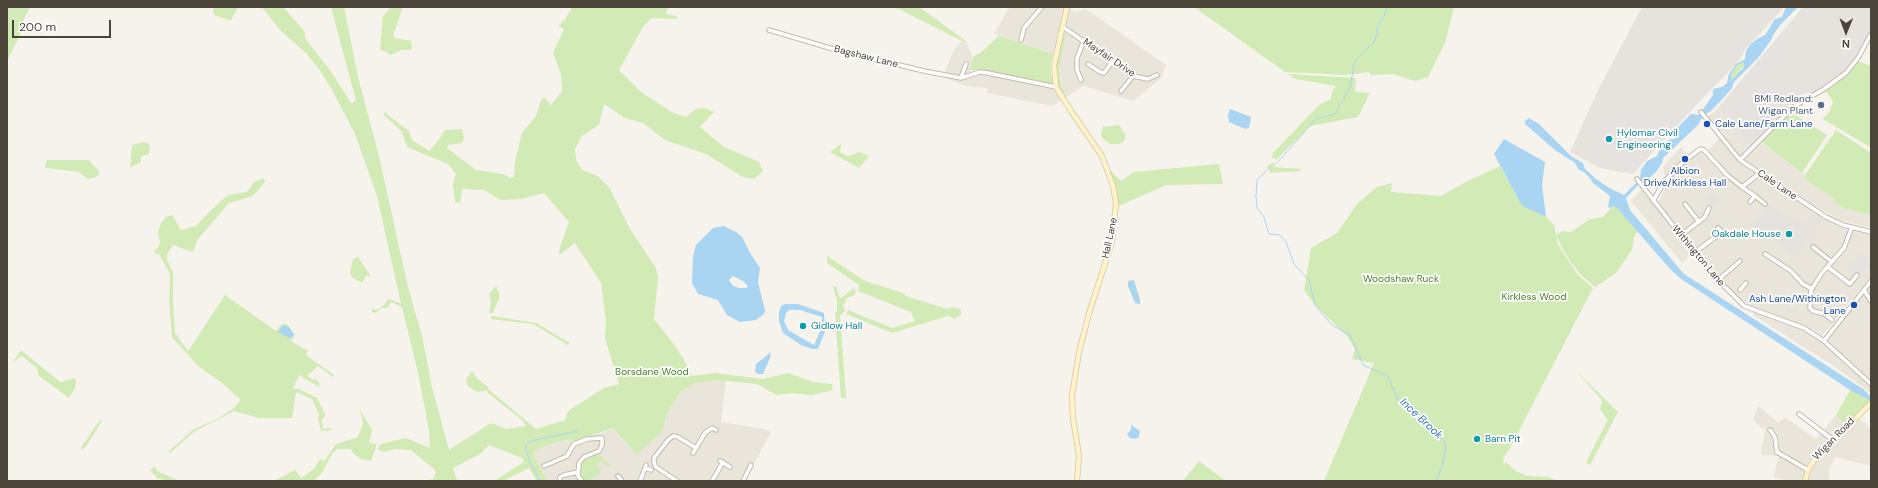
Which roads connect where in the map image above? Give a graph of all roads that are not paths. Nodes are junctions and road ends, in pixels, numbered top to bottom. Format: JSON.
{"nodes":[{"id":1,"x":1042,"y":7,"type":"edge"},
{"id":2,"x":1067,"y":7,"type":"edge"},
{"id":3,"x":1063,"y":27,"type":"junction"},
{"id":4,"x":769,"y":30,"type":"dead end"},
{"id":5,"x":1018,"y":33,"type":"dead end"},
{"id":6,"x":1022,"y":34,"type":"junction"},
{"id":7,"x":1871,"y":34,"type":"edge"},
{"id":8,"x":1021,"y":40,"type":"dead end"},
{"id":9,"x":1084,"y":40,"type":"junction"},
{"id":10,"x":1112,"y":62,"type":"junction"},
{"id":11,"x":966,"y":64,"type":"dead end"},
{"id":12,"x":1088,"y":64,"type":"dead end"},
{"id":13,"x":1157,"y":75,"type":"dead end"},
{"id":14,"x":1133,"y":76,"type":"junction"},
{"id":15,"x":963,"y":77,"type":"junction"},
{"id":16,"x":1081,"y":80,"type":"dead end"},
{"id":17,"x":1056,"y":87,"type":"junction"},
{"id":18,"x":1121,"y":92,"type":"dead end"},
{"id":19,"x":1701,"y":112,"type":"dead end"},
{"id":20,"x":1740,"y":160,"type":"junction"},
{"id":21,"x":1760,"y":173,"type":"junction"},
{"id":22,"x":1636,"y":179,"type":"dead end"},
{"id":23,"x":1742,"y":187,"type":"junction"},
{"id":24,"x":1755,"y":196,"type":"junction"},
{"id":25,"x":1653,"y":201,"type":"junction"},
{"id":26,"x":1750,"y":202,"type":"dead end"},
{"id":27,"x":1685,"y":204,"type":"dead end"},
{"id":28,"x":1766,"y":204,"type":"dead end"},
{"id":29,"x":1709,"y":208,"type":"dead end"},
{"id":30,"x":1699,"y":222,"type":"junction"},
{"id":31,"x":1852,"y":227,"type":"junction"},
{"id":32,"x":1718,"y":228,"type":"dead end"},
{"id":33,"x":1871,"y":232,"type":"edge"},
{"id":34,"x":1680,"y":236,"type":"junction"},
{"id":35,"x":1813,"y":247,"type":"dead end"},
{"id":36,"x":1818,"y":250,"type":"junction"},
{"id":37,"x":1694,"y":253,"type":"junction"},
{"id":38,"x":1765,"y":254,"type":"dead end"},
{"id":39,"x":1814,"y":254,"type":"dead end"},
{"id":40,"x":1740,"y":261,"type":"dead end"},
{"id":41,"x":1832,"y":262,"type":"junction"},
{"id":42,"x":1828,"y":267,"type":"junction"},
{"id":43,"x":1857,"y":275,"type":"dead end"},
{"id":44,"x":1717,"y":280,"type":"junction"},
{"id":45,"x":1871,"y":281,"type":"edge"},
{"id":46,"x":1746,"y":283,"type":"dead end"},
{"id":47,"x":1812,"y":288,"type":"junction"},
{"id":48,"x":1740,"y":290,"type":"dead end"},
{"id":49,"x":1864,"y":290,"type":"junction"},
{"id":50,"x":1871,"y":301,"type":"edge"},
{"id":51,"x":1832,"y":320,"type":"dead end"},
{"id":52,"x":1824,"y":341,"type":"junction"},
{"id":53,"x":1871,"y":384,"type":"edge"},
{"id":54,"x":1870,"y":404,"type":"edge"},
{"id":55,"x":1799,"y":414,"type":"dead end"},
{"id":56,"x":714,"y":427,"type":"dead end"},
{"id":57,"x":1770,"y":430,"type":"dead end"},
{"id":58,"x":1833,"y":440,"type":"junction"},
{"id":59,"x":696,"y":448,"type":"junction"},
{"id":60,"x":693,"y":454,"type":"dead end"},
{"id":61,"x":751,"y":465,"type":"dead end"},
{"id":62,"x":544,"y":466,"type":"dead end"},
{"id":63,"x":730,"y":467,"type":"dead end"},
{"id":64,"x":561,"y":469,"type":"dead end"},
{"id":65,"x":650,"y":470,"type":"dead end"},
{"id":66,"x":1808,"y":470,"type":"junction"},
{"id":67,"x":578,"y":472,"type":"junction"},
{"id":68,"x":564,"y":475,"type":"junction"},
{"id":69,"x":618,"y":476,"type":"dead end"},
{"id":70,"x":559,"y":481,"type":"edge"},
{"id":71,"x":582,"y":481,"type":"edge"},
{"id":72,"x":622,"y":481,"type":"edge"},
{"id":73,"x":640,"y":481,"type":"edge"},
{"id":74,"x":677,"y":481,"type":"edge"},
{"id":75,"x":712,"y":481,"type":"edge"},
{"id":76,"x":742,"y":481,"type":"edge"},
{"id":77,"x":1077,"y":481,"type":"edge"},
{"id":78,"x":1805,"y":481,"type":"edge"}],
"edges":[{"from":1,"to":6,"type":"street"},
{"from":2,"to":3,"type":"street","name":"Hall Lane"},
{"from":3,"to":9,"type":"street","name":"Mayfair Drive"},
{"from":3,"to":17,"type":"street","name":"Hall Lane"},
{"from":4,"to":15,"type":"street","name":"Bagshaw Lane"},
{"from":5,"to":6,"type":"street"},
{"from":6,"to":8,"type":"street"},
{"from":7,"to":20,"type":"street"},
{"from":9,"to":10,"type":"street","name":"Mayfair Drive"},
{"from":9,"to":16,"type":"street"},
{"from":10,"to":12,"type":"street"},
{"from":10,"to":14,"type":"street","name":"Mayfair Drive"},
{"from":11,"to":15,"type":"street"},
{"from":13,"to":14,"type":"street","name":"Mayfair Drive"},
{"from":14,"to":18,"type":"street"},
{"from":15,"to":17,"type":"street"},
{"from":17,"to":77,"type":"street","name":"Hall Lane"},
{"from":19,"to":20,"type":"street","name":"Cale Lane"},
{"from":20,"to":21,"type":"street","name":"Cale Lane"},
{"from":21,"to":23,"type":"street"},
{"from":21,"to":31,"type":"street","name":"Cale Lane"},
{"from":22,"to":25,"type":"street","name":"Withington Lane"},
{"from":23,"to":24,"type":"street"},
{"from":23,"to":25,"type":"street"},
{"from":24,"to":26,"type":"street"},
{"from":24,"to":28,"type":"street"},
{"from":25,"to":34,"type":"street","name":"Withington Lane"},
{"from":27,"to":30,"type":"street"},
{"from":29,"to":30,"type":"street"},
{"from":30,"to":34,"type":"street"},
{"from":31,"to":33,"type":"street","name":"Cale Lane"},
{"from":31,"to":41,"type":"street"},
{"from":32,"to":37,"type":"street"},
{"from":34,"to":37,"type":"street","name":"Withington Lane"},
{"from":35,"to":36,"type":"street"},
{"from":36,"to":39,"type":"street"},
{"from":36,"to":41,"type":"street"},
{"from":37,"to":44,"type":"street","name":"Withington Lane"},
{"from":38,"to":47,"type":"street"},
{"from":40,"to":44,"type":"street"},
{"from":41,"to":42,"type":"street"},
{"from":42,"to":43,"type":"street"},
{"from":42,"to":47,"type":"street"},
{"from":44,"to":52,"type":"street","name":"Withington Lane"},
{"from":45,"to":49,"type":"street"},
{"from":46,"to":48,"type":"street"},
{"from":47,"to":51,"type":"street"},
{"from":49,"to":50,"type":"street"},
{"from":49,"to":52,"type":"street"},
{"from":52,"to":53,"type":"street","name":"Withington Lane"},
{"from":54,"to":58,"type":"street","name":"Wigan Road"},
{"from":55,"to":58,"type":"street"},
{"from":56,"to":59,"type":"street"},
{"from":57,"to":66,"type":"street"},
{"from":58,"to":66,"type":"street","name":"Wigan Road"},
{"from":59,"to":60,"type":"street"},
{"from":59,"to":74,"type":"street"},
{"from":61,"to":76,"type":"street"},
{"from":62,"to":67,"type":"street"},
{"from":63,"to":75,"type":"street"},
{"from":64,"to":68,"type":"street"},
{"from":65,"to":73,"type":"street"},
{"from":66,"to":78,"type":"street","name":"Wigan Road"},
{"from":67,"to":68,"type":"street"},
{"from":67,"to":71,"type":"street"},
{"from":68,"to":70,"type":"street"},
{"from":69,"to":72,"type":"street"}]}
